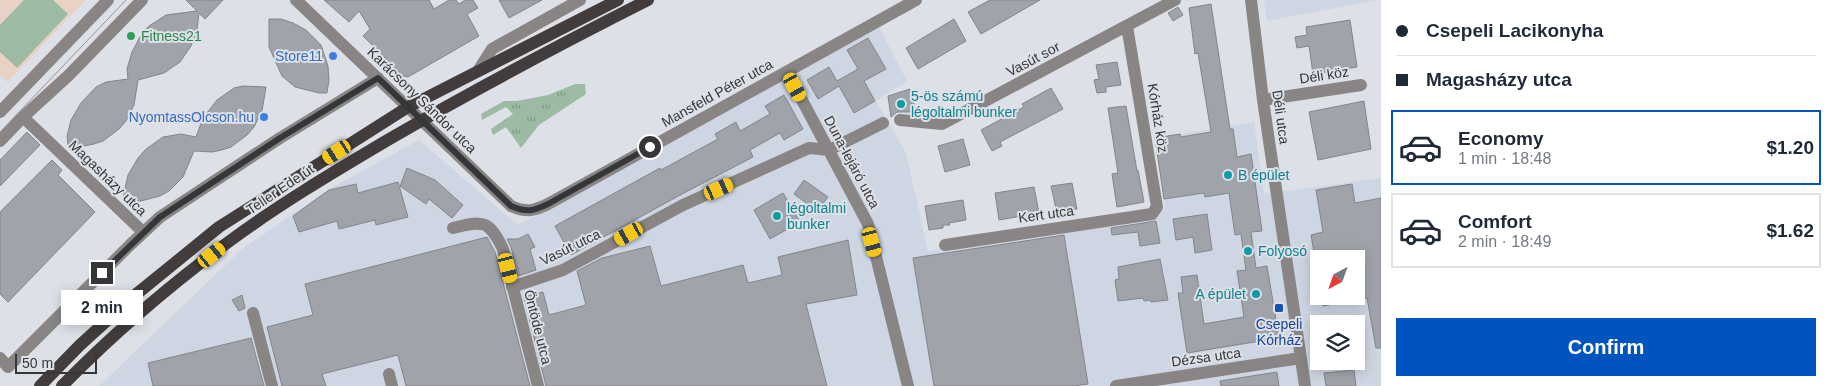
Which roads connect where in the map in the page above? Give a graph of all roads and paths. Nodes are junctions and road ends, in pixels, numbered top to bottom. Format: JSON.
{"nodes":[{"id":1,"x":108,"y":0,"type":"edge"},
{"id":2,"x":142,"y":0,"type":"edge"},
{"id":3,"x":296,"y":0,"type":"edge"},
{"id":4,"x":580,"y":0,"type":"edge"},
{"id":5,"x":618,"y":0,"type":"edge"},
{"id":6,"x":648,"y":0,"type":"edge"},
{"id":7,"x":916,"y":0,"type":"edge"},
{"id":8,"x":1175,"y":0,"type":"edge"},
{"id":9,"x":1251,"y":0,"type":"edge"},
{"id":10,"x":1127,"y":26,"type":"junction"},
{"id":11,"x":478,"y":71,"type":"junction"},
{"id":12,"x":787,"y":72,"type":"junction"},
{"id":13,"x":378,"y":78,"type":"junction"},
{"id":14,"x":1361,"y":84,"type":"dead end"},
{"id":15,"x":1263,"y":100,"type":"junction"},
{"id":16,"x":2,"y":105,"type":"edge"},
{"id":17,"x":408,"y":107,"type":"junction"},
{"id":18,"x":22,"y":117,"type":"junction"},
{"id":19,"x":422,"y":120,"type":"junction"},
{"id":20,"x":900,"y":120,"type":"dead end"},
{"id":21,"x":883,"y":123,"type":"dead end"},
{"id":22,"x":0,"y":141,"type":"edge"},
{"id":23,"x":829,"y":150,"type":"junction"},
{"id":24,"x":532,"y":210,"type":"joint"},
{"id":25,"x":1152,"y":214,"type":"joint"},
{"id":26,"x":453,"y":228,"type":"dead end"},
{"id":27,"x":143,"y":232,"type":"junction"},
{"id":28,"x":944,"y":245,"type":"dead end"},
{"id":29,"x":512,"y":287,"type":"junction"},
{"id":30,"x":253,"y":313,"type":"dead end"},
{"id":31,"x":1301,"y":358,"type":"junction"},
{"id":32,"x":3,"y":367,"type":"edge"},
{"id":33,"x":1139,"y":384,"type":"edge"},
{"id":34,"x":40,"y":386,"type":"edge"},
{"id":35,"x":62,"y":386,"type":"edge"},
{"id":36,"x":272,"y":386,"type":"edge"},
{"id":37,"x":538,"y":386,"type":"edge"},
{"id":38,"x":908,"y":386,"type":"edge"},
{"id":39,"x":1116,"y":386,"type":"edge"},
{"id":40,"x":1305,"y":386,"type":"edge"}],
"edges":[{"from":1,"to":16,"type":"street"},
{"from":2,"to":18,"type":"street"},
{"from":3,"to":13,"type":"street","name":"Karácsony Sándor utca"},
{"from":4,"to":11,"type":"street","name":"Teller Ede út"},
{"from":5,"to":11,"type":"main road","name":"Teller Ede út"},
{"from":6,"to":19,"type":"main road","name":"Teller Ede út"},
{"from":7,"to":12,"type":"street","name":"Mansfeld Péter utca"},
{"from":8,"to":10,"type":"street","name":"Vasút sor"},
{"from":9,"to":15,"type":"street","name":"Déli utca"},
{"from":10,"to":20,"type":"street","name":"Vasút sor"},
{"from":10,"to":25,"type":"street","name":"Kórház köz"},
{"from":11,"to":17,"type":"main road","name":"Teller Ede út"},
{"from":12,"to":23,"type":"street","name":"Duna-lejáró utca"},
{"from":12,"to":24,"type":"street","name":"Mansfeld Péter utca"},
{"from":13,"to":17,"type":"street","name":"Karácsony Sándor utca"},
{"from":13,"to":27,"type":"street"},
{"from":14,"to":15,"type":"street","name":"Déli köz"},
{"from":15,"to":31,"type":"street","name":"Déli utca"},
{"from":17,"to":19,"type":"street","name":"Karácsony Sándor utca"},
{"from":17,"to":34,"type":"main road","name":"Teller Ede út"},
{"from":18,"to":22,"type":"street"},
{"from":18,"to":27,"type":"street","name":"Magasházy utca"},
{"from":19,"to":24,"type":"street","name":"Karácsony Sándor utca"},
{"from":19,"to":35,"type":"main road","name":"Teller Ede út"},
{"from":21,"to":23,"type":"street"},
{"from":23,"to":29,"type":"street","name":"Vasút utca"},
{"from":23,"to":38,"type":"street","name":"Duna-lejáró utca"},
{"from":25,"to":28,"type":"street","name":"Kert utca"},
{"from":26,"to":29,"type":"street","name":"Öntöde utca"},
{"from":27,"to":32,"type":"street","name":"Magasházy utca"},
{"from":29,"to":37,"type":"street","name":"Öntöde utca"},
{"from":30,"to":36,"type":"street"},
{"from":31,"to":33,"type":"street","name":"Dézsa utca"},
{"from":31,"to":40,"type":"street","name":"Déli utca"},
{"from":33,"to":39,"type":"street","name":"Dézsa utca"}]}
